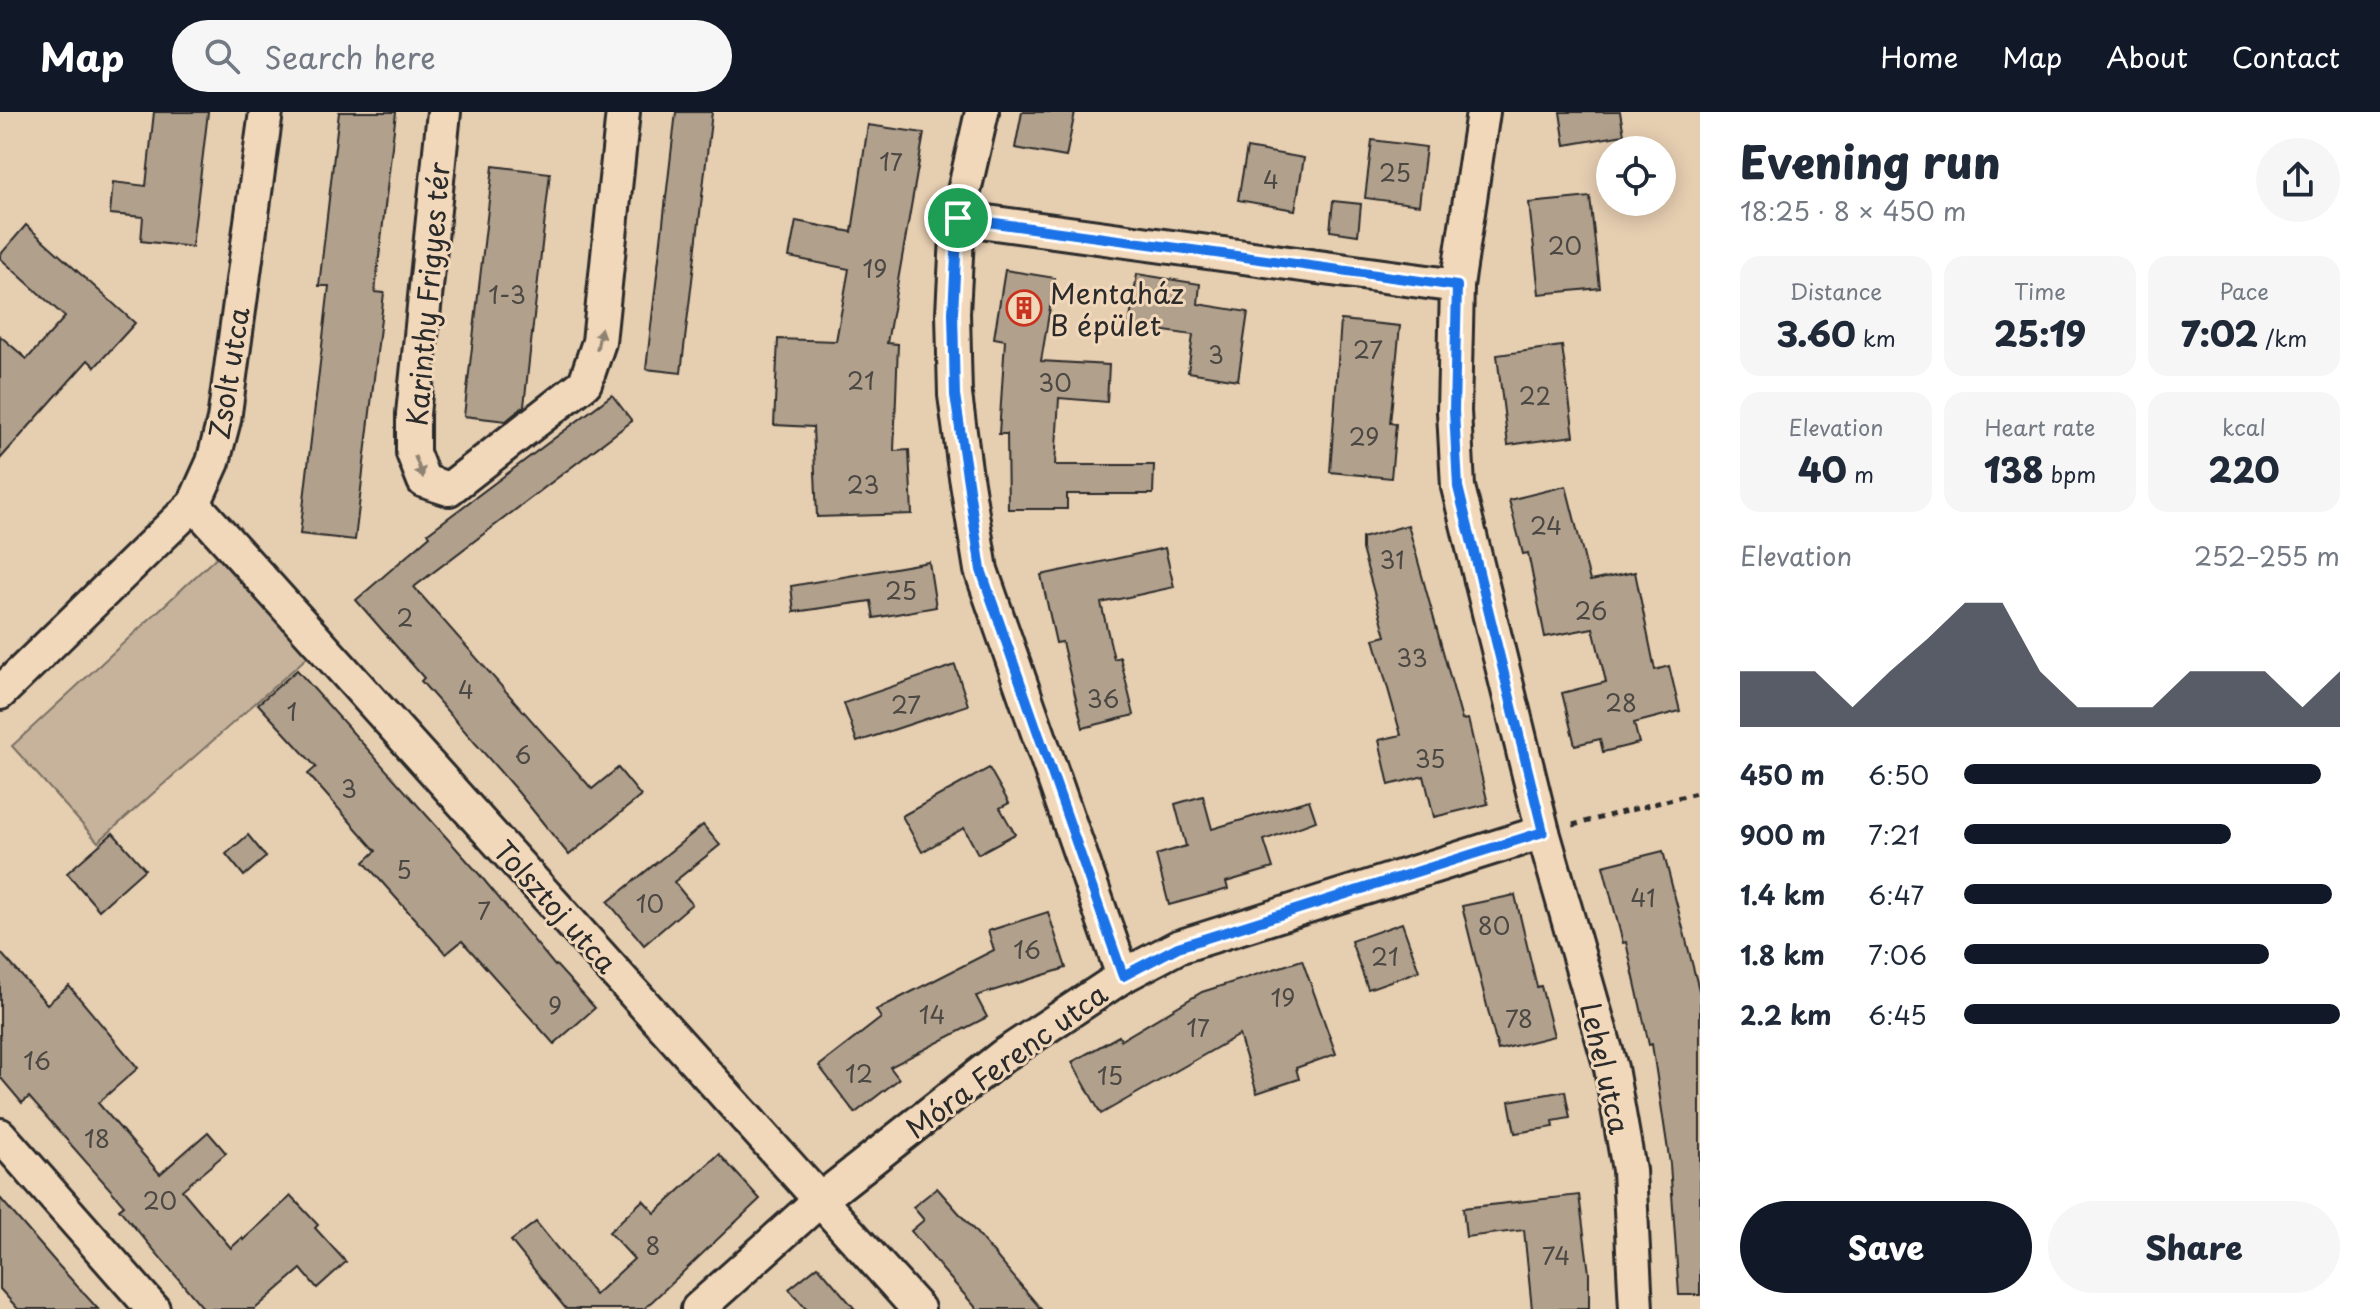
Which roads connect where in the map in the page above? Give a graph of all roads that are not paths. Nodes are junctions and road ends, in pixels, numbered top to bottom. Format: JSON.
{"nodes":[{"id":1,"x":266,"y":112,"type":"edge"},
{"id":2,"x":444,"y":112,"type":"edge"},
{"id":3,"x":623,"y":112,"type":"edge"},
{"id":4,"x":982,"y":112,"type":"edge"},
{"id":5,"x":1483,"y":112,"type":"edge"},
{"id":6,"x":958,"y":218,"type":"junction"},
{"id":7,"x":1457,"y":286,"type":"junction"},
{"id":8,"x":194,"y":504,"type":"junction"},
{"id":9,"x":0,"y":693,"type":"edge"},
{"id":10,"x":1543,"y":832,"type":"junction"},
{"id":11,"x":1123,"y":976,"type":"junction"},
{"id":12,"x":0,"y":1135,"type":"edge"},
{"id":13,"x":821,"y":1199,"type":"junction"},
{"id":14,"x":153,"y":1309,"type":"edge"},
{"id":15,"x":698,"y":1309,"type":"edge"},
{"id":16,"x":918,"y":1309,"type":"edge"},
{"id":17,"x":1636,"y":1309,"type":"edge"}],
"edges":[{"from":1,"to":8,"type":"street","name":"Zsolt utca"},
{"from":2,"to":3,"type":"street","name":"Karinthy Frigyes tér","one_way":true},
{"from":4,"to":6,"type":"street"},
{"from":5,"to":7,"type":"street","name":"Lehel utca"},
{"from":6,"to":7,"type":"street"},
{"from":6,"to":11,"type":"street"},
{"from":7,"to":10,"type":"street","name":"Lehel utca"},
{"from":8,"to":9,"type":"street","name":"Zsolt utca"},
{"from":8,"to":13,"type":"street","name":"Tolsztoj utca"},
{"from":10,"to":11,"type":"street","name":"Móra Ferenc utca"},
{"from":10,"to":17,"type":"street","name":"Lehel utca"},
{"from":11,"to":13,"type":"street","name":"Móra Ferenc utca"},
{"from":12,"to":14,"type":"street"},
{"from":13,"to":15,"type":"street","name":"Móra Ferenc utca"},
{"from":13,"to":16,"type":"street","name":"Tolsztoj utca"}]}
